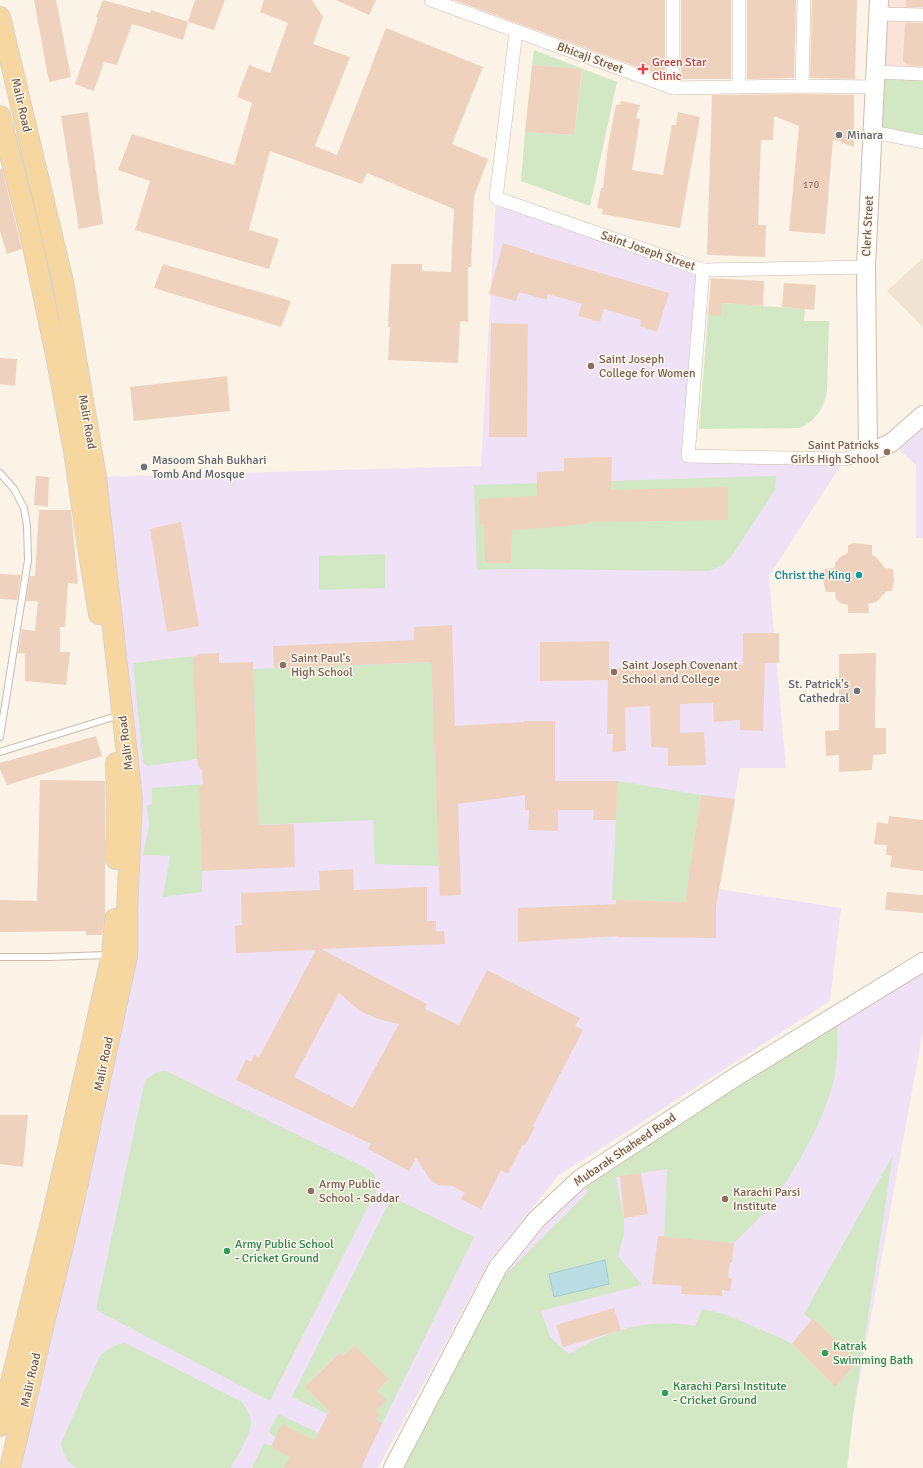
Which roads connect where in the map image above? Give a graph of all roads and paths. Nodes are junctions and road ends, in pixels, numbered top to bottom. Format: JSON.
{"nodes":[{"id":1,"x":430,"y":0,"type":"edge"},
{"id":2,"x":673,"y":0,"type":"edge"},
{"id":3,"x":739,"y":0,"type":"edge"},
{"id":4,"x":804,"y":0,"type":"edge"},
{"id":5,"x":460,"y":5,"type":"edge"},
{"id":6,"x":879,"y":7,"type":"edge"},
{"id":7,"x":923,"y":15,"type":"edge"},
{"id":8,"x":0,"y":17,"type":"edge"},
{"id":9,"x":516,"y":30,"type":"junction"},
{"id":10,"x":923,"y":74,"type":"edge"},
{"id":11,"x":875,"y":80,"type":"junction"},
{"id":12,"x":802,"y":86,"type":"junction"},
{"id":13,"x":739,"y":87,"type":"junction"},
{"id":14,"x":673,"y":88,"type":"junction"},
{"id":15,"x":0,"y":116,"type":"edge"},
{"id":16,"x":873,"y":132,"type":"junction"},
{"id":17,"x":923,"y":142,"type":"edge"},
{"id":18,"x":866,"y":267,"type":"junction"},
{"id":19,"x":703,"y":270,"type":"junction"},
{"id":20,"x":923,"y":415,"type":"edge"},
{"id":21,"x":868,"y":453,"type":"junction"},
{"id":22,"x":0,"y":473,"type":"edge"},
{"id":23,"x":117,"y":716,"type":"junction"},
{"id":24,"x":0,"y":737,"type":"edge"},
{"id":25,"x":0,"y":752,"type":"edge"},
{"id":26,"x":112,"y":954,"type":"junction"},
{"id":27,"x":0,"y":957,"type":"edge"},
{"id":28,"x":921,"y":969,"type":"edge"},
{"id":29,"x":0,"y":1426,"type":"edge"},
{"id":30,"x":10,"y":1468,"type":"edge"},
{"id":31,"x":393,"y":1468,"type":"edge"}],
"edges":[{"from":1,"to":5,"type":"street","name":"Bhicaji Street"},
{"from":2,"to":14,"type":"street"},
{"from":3,"to":13,"type":"street"},
{"from":4,"to":12,"type":"street"},
{"from":5,"to":9,"type":"street","name":"Bhicaji Street"},
{"from":6,"to":7,"type":"street"},
{"from":6,"to":11,"type":"street","name":"Clerk Street"},
{"from":8,"to":23,"type":"main road","name":"Malir Road"},
{"from":9,"to":14,"type":"street","name":"Bhicaji Street"},
{"from":9,"to":19,"type":"street","name":"Saint Joseph Street"},
{"from":10,"to":11,"type":"street","name":"Bhicaji Street"},
{"from":11,"to":12,"type":"street","name":"Bhicaji Street"},
{"from":11,"to":16,"type":"street","name":"Clerk Street"},
{"from":12,"to":13,"type":"street","name":"Bhicaji Street"},
{"from":13,"to":14,"type":"street","name":"Bhicaji Street"},
{"from":15,"to":23,"type":"main road","name":"Malir Road"},
{"from":16,"to":17,"type":"street"},
{"from":16,"to":18,"type":"street","name":"Clerk Street"},
{"from":18,"to":19,"type":"street"},
{"from":18,"to":21,"type":"street","name":"Clerk Street"},
{"from":19,"to":21,"type":"street","name":"Saint Joseph Street"},
{"from":20,"to":21,"type":"street"},
{"from":22,"to":24,"type":"lane"},
{"from":23,"to":25,"type":"lane"},
{"from":23,"to":26,"type":"main road","name":"Malir Road"},
{"from":23,"to":30,"type":"main road","name":"Malir Road"},
{"from":26,"to":27,"type":"lane"},
{"from":26,"to":29,"type":"main road","name":"Malir Road"},
{"from":28,"to":31,"type":"street","name":"Mubarak Shaheed Road"}]}
